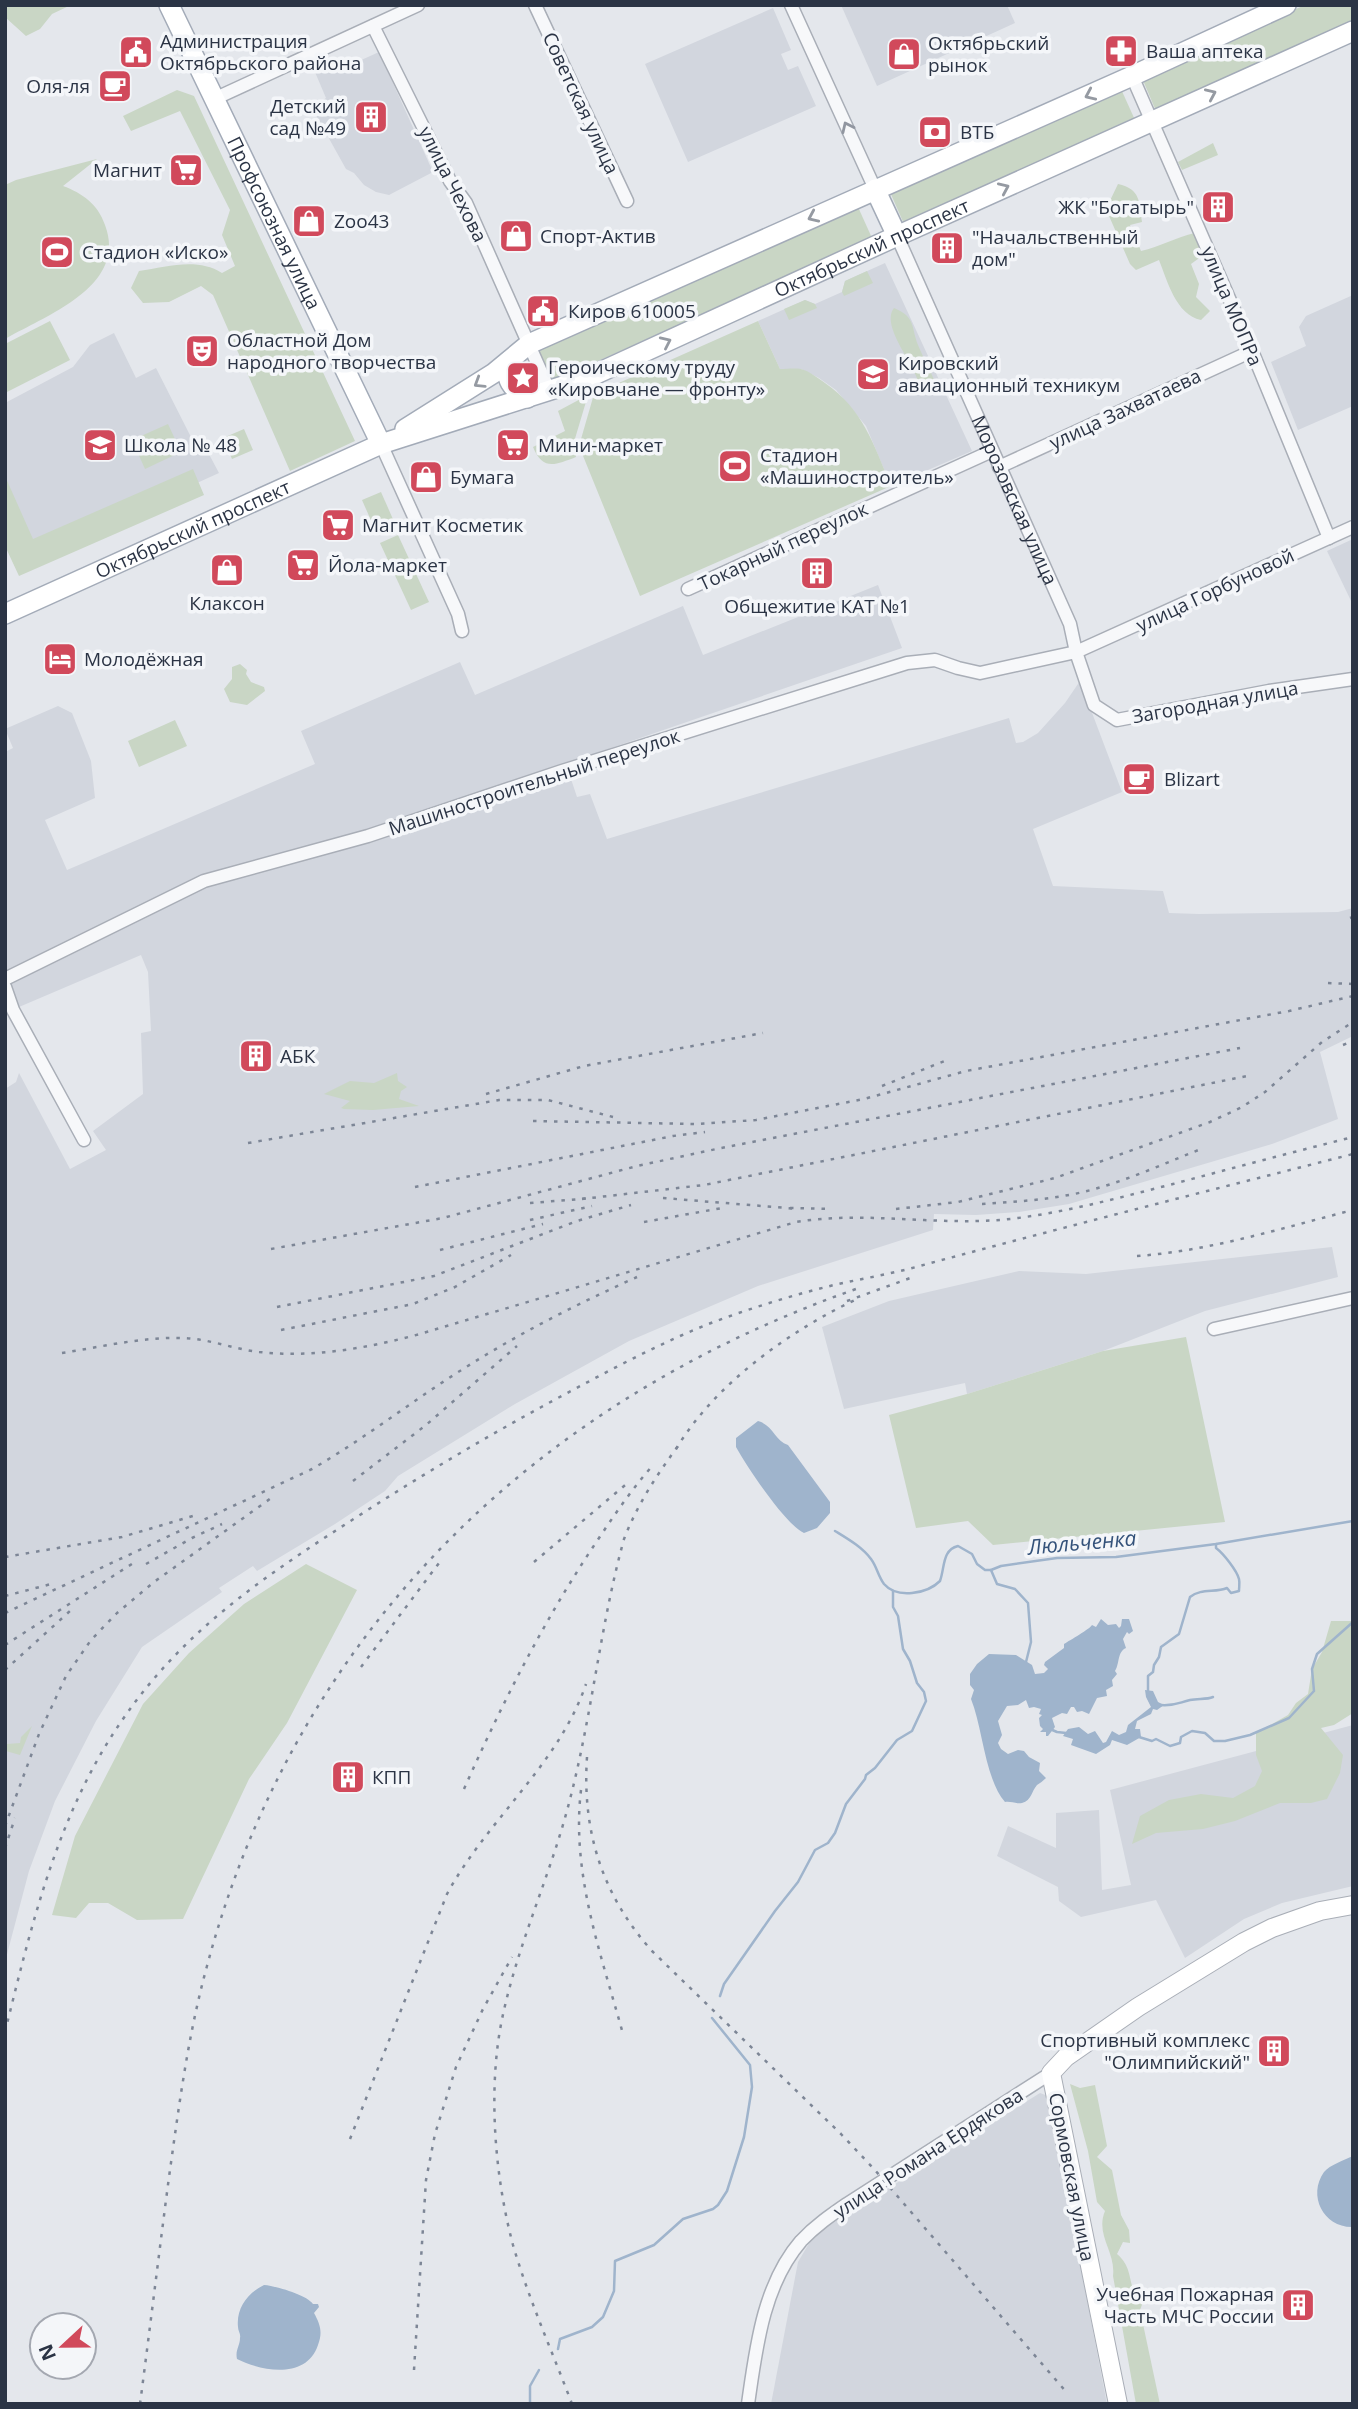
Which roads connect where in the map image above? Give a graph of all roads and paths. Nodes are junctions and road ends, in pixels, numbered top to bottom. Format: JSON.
{"nodes":[{"id":1,"x":169,"y":5,"type":"edge"},
{"id":2,"x":418,"y":5,"type":"edge"},
{"id":3,"x":535,"y":5,"type":"edge"},
{"id":4,"x":791,"y":5,"type":"edge"},
{"id":5,"x":1286,"y":5,"type":"edge"},
{"id":6,"x":373,"y":26,"type":"junction"},
{"id":7,"x":1353,"y":31,"type":"edge"},
{"id":8,"x":1132,"y":76,"type":"junction"},
{"id":9,"x":214,"y":99,"type":"junction"},
{"id":10,"x":1152,"y":121,"type":"junction"},
{"id":11,"x":875,"y":189,"type":"junction"},
{"id":12,"x":627,"y":201,"type":"dead end"},
{"id":13,"x":897,"y":236,"type":"junction"},
{"id":14,"x":529,"y":344,"type":"junction"},
{"id":15,"x":1252,"y":351,"type":"junction"},
{"id":16,"x":509,"y":361,"type":"junction"},
{"id":17,"x":550,"y":392,"type":"junction"},
{"id":18,"x":527,"y":398,"type":"junction"},
{"id":19,"x":381,"y":444,"type":"junction"},
{"id":20,"x":992,"y":451,"type":"junction"},
{"id":21,"x":999,"y":467,"type":"junction"},
{"id":22,"x":1353,"y":527,"type":"edge"},
{"id":23,"x":1329,"y":538,"type":"junction"},
{"id":24,"x":688,"y":589,"type":"dead end"},
{"id":25,"x":5,"y":614,"type":"edge"},
{"id":26,"x":462,"y":631,"type":"dead end"},
{"id":27,"x":1076,"y":652,"type":"junction"},
{"id":28,"x":1353,"y":679,"type":"edge"},
{"id":29,"x":5,"y":979,"type":"edge"},
{"id":30,"x":5,"y":986,"type":"edge"},
{"id":31,"x":84,"y":1140,"type":"dead end"},
{"id":32,"x":1353,"y":1298,"type":"edge"},
{"id":33,"x":1214,"y":1329,"type":"dead end"},
{"id":34,"x":1353,"y":1905,"type":"edge"},
{"id":35,"x":1051,"y":2073,"type":"junction"},
{"id":36,"x":748,"y":2404,"type":"edge"},
{"id":37,"x":1118,"y":2404,"type":"edge"}],
"edges":[{"from":1,"to":9,"type":"main road","name":"Профсоюзная улица"},
{"from":2,"to":6,"type":"street"},
{"from":3,"to":12,"type":"street","name":"Советская улица"},
{"from":11,"to":4,"type":"street","name":"Морозовская улица","one_way":true},
{"from":5,"to":8,"type":"main road","name":"Октябрьский проспект"},
{"from":6,"to":9,"type":"street"},
{"from":6,"to":14,"type":"street","name":"улица Чехова"},
{"from":10,"to":7,"type":"main road","name":"Октябрьский проспект","one_way":true},
{"from":8,"to":10,"type":"street","name":"улица МОПРа"},
{"from":8,"to":11,"type":"main road","name":"Октябрьский проспект","one_way":true},
{"from":9,"to":19,"type":"main road","name":"Профсоюзная улица"},
{"from":13,"to":10,"type":"main road","name":"Октябрьский проспект","one_way":true},
{"from":10,"to":15,"type":"street","name":"улица МОПРа"},
{"from":11,"to":13,"type":"main road","name":"Морозовская улица"},
{"from":11,"to":14,"type":"main road","name":"Октябрьский проспект","one_way":true},
{"from":17,"to":13,"type":"main road","name":"Октябрьский проспект","one_way":true},
{"from":13,"to":20,"type":"street","name":"Морозовская улица"},
{"from":14,"to":16,"type":"main road","name":"Октябрьский проспект"},
{"from":14,"to":17,"type":"street","name":"улица Чехова"},
{"from":15,"to":21,"type":"street","name":"улица Захватаева"},
{"from":15,"to":23,"type":"street","name":"улица МОПРа"},
{"from":16,"to":18,"type":"main road"},
{"from":16,"to":19,"type":"main road","name":"Октябрьский проспект","one_way":true},
{"from":17,"to":18,"type":"main road","name":"Октябрьский проспект"},
{"from":18,"to":19,"type":"main road","name":"Октябрьский проспект"},
{"from":19,"to":25,"type":"main road","name":"Октябрьский проспект"},
{"from":19,"to":26,"type":"street","name":"Профсоюзная улица"},
{"from":20,"to":21,"type":"street","name":"Морозовская улица"},
{"from":20,"to":24,"type":"street","name":"Токарный переулок"},
{"from":21,"to":27,"type":"street","name":"Морозовская улица"},
{"from":22,"to":23,"type":"street","name":"улица Горбуновой"},
{"from":23,"to":27,"type":"street","name":"улица Горбуновой"},
{"from":27,"to":28,"type":"street","name":"Загородная улица"},
{"from":27,"to":29,"type":"street","name":"Машиностроительный переулок"},
{"from":30,"to":31,"type":"street"},
{"from":32,"to":33,"type":"street"},
{"from":34,"to":35,"type":"street","name":"улица Романа Ердякова"},
{"from":35,"to":36,"type":"street","name":"улица Романа Ердякова"},
{"from":35,"to":37,"type":"street","name":"Сормовская улица"}]}
